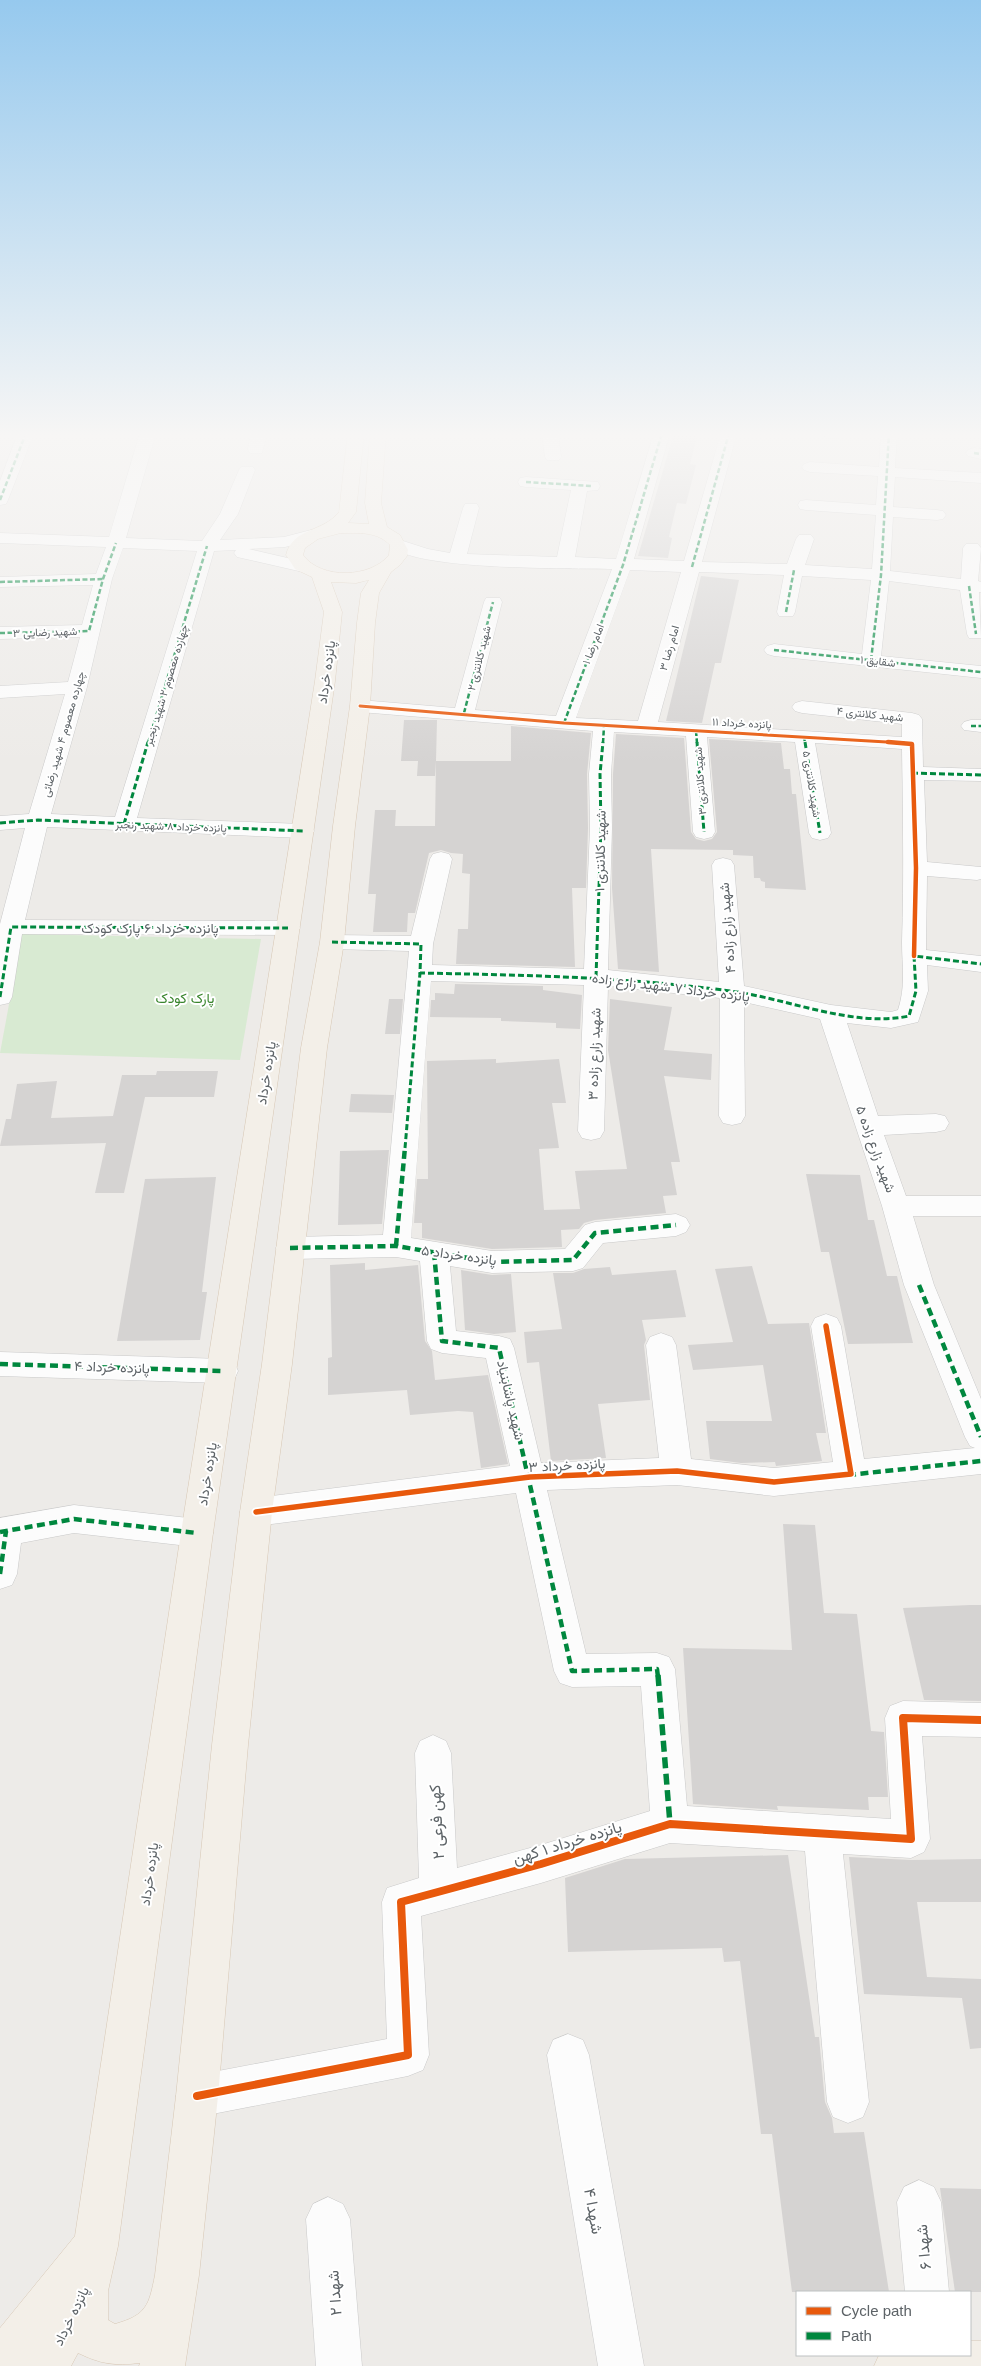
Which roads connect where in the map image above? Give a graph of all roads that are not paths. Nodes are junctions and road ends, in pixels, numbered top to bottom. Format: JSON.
{"nodes":[{"id":1,"x":116,"y":543,"type":"edge"},
{"id":2,"x":129,"y":543,"type":"edge"},
{"id":3,"x":210,"y":543,"type":"edge"},
{"id":4,"x":257,"y":543,"type":"edge"},
{"id":5,"x":301,"y":543,"type":"edge"},
{"id":6,"x":396,"y":543,"type":"edge"},
{"id":7,"x":402,"y":543,"type":"edge"},
{"id":8,"x":462,"y":543,"type":"edge"},
{"id":9,"x":570,"y":543,"type":"edge"},
{"id":10,"x":629,"y":543,"type":"edge"},
{"id":11,"x":699,"y":543,"type":"edge"},
{"id":12,"x":803,"y":543,"type":"edge"},
{"id":13,"x":882,"y":543,"type":"edge"},
{"id":14,"x":208,"y":546,"type":"junction"},
{"id":15,"x":972,"y":548,"type":"dead end"},
{"id":16,"x":457,"y":559,"type":"junction"},
{"id":17,"x":565,"y":562,"type":"junction"},
{"id":18,"x":623,"y":565,"type":"junction"},
{"id":19,"x":692,"y":567,"type":"junction"},
{"id":20,"x":386,"y":568,"type":"junction"},
{"id":21,"x":794,"y":570,"type":"junction"},
{"id":22,"x":311,"y":571,"type":"junction"},
{"id":23,"x":881,"y":575,"type":"junction"},
{"id":24,"x":103,"y":579,"type":"junction"},
{"id":25,"x":0,"y":582,"type":"edge"},
{"id":26,"x":975,"y":586,"type":"edge"},
{"id":27,"x":348,"y":599,"type":"junction"},
{"id":28,"x":493,"y":602,"type":"dead end"},
{"id":29,"x":786,"y":612,"type":"dead end"},
{"id":30,"x":89,"y":631,"type":"junction"},
{"id":31,"x":0,"y":633,"type":"edge"},
{"id":32,"x":976,"y":634,"type":"dead end"},
{"id":33,"x":774,"y":650,"type":"dead end"},
{"id":34,"x":871,"y":660,"type":"junction"},
{"id":35,"x":981,"y":672,"type":"edge"},
{"id":36,"x":77,"y":687,"type":"junction"},
{"id":37,"x":0,"y":692,"type":"edge"},
{"id":38,"x":360,"y":706,"type":"junction"},
{"id":39,"x":802,"y":707,"type":"dead end"},
{"id":40,"x":464,"y":713,"type":"junction"},
{"id":41,"x":564,"y":723,"type":"junction"},
{"id":42,"x":604,"y":726,"type":"junction"},
{"id":43,"x":646,"y":728,"type":"junction"},
{"id":44,"x":696,"y":731,"type":"junction"},
{"id":45,"x":804,"y":736,"type":"junction"},
{"id":46,"x":912,"y":744,"type":"junction"},
{"id":47,"x":912,"y":773,"type":"junction"},
{"id":48,"x":981,"y":775,"type":"edge"},
{"id":49,"x":38,"y":820,"type":"junction"},
{"id":50,"x":0,"y":823,"type":"edge"},
{"id":51,"x":124,"y":824,"type":"junction"},
{"id":52,"x":303,"y":831,"type":"junction"},
{"id":53,"x":704,"y":832,"type":"dead end"},
{"id":54,"x":820,"y":833,"type":"dead end"},
{"id":55,"x":441,"y":859,"type":"dead end"},
{"id":56,"x":723,"y":865,"type":"dead end"},
{"id":57,"x":916,"y":868,"type":"junction"},
{"id":58,"x":977,"y":873,"type":"dead end"},
{"id":59,"x":11,"y":927,"type":"junction"},
{"id":60,"x":288,"y":928,"type":"junction"},
{"id":61,"x":332,"y":942,"type":"junction"},
{"id":62,"x":421,"y":944,"type":"junction"},
{"id":63,"x":914,"y":956,"type":"junction"},
{"id":64,"x":981,"y":964,"type":"edge"},
{"id":65,"x":420,"y":973,"type":"junction"},
{"id":66,"x":596,"y":977,"type":"junction"},
{"id":67,"x":732,"y":991,"type":"junction"},
{"id":68,"x":0,"y":997,"type":"edge"},
{"id":69,"x":831,"y":1013,"type":"junction"},
{"id":70,"x":732,"y":1116,"type":"dead end"},
{"id":71,"x":936,"y":1123,"type":"dead end"},
{"id":72,"x":868,"y":1126,"type":"junction"},
{"id":73,"x":591,"y":1131,"type":"dead end"},
{"id":74,"x":896,"y":1206,"type":"junction"},
{"id":75,"x":981,"y":1206,"type":"edge"},
{"id":76,"x":676,"y":1225,"type":"dead end"},
{"id":77,"x":396,"y":1246,"type":"junction"},
{"id":78,"x":290,"y":1248,"type":"junction"},
{"id":79,"x":434,"y":1252,"type":"junction"},
{"id":80,"x":826,"y":1326,"type":"dead end"},
{"id":81,"x":661,"y":1344,"type":"dead end"},
{"id":82,"x":0,"y":1364,"type":"edge"},
{"id":83,"x":223,"y":1370,"type":"junction"},
{"id":84,"x":981,"y":1437,"type":"edge"},
{"id":85,"x":981,"y":1461,"type":"edge"},
{"id":86,"x":677,"y":1471,"type":"junction"},
{"id":87,"x":851,"y":1474,"type":"junction"},
{"id":88,"x":530,"y":1477,"type":"junction"},
{"id":89,"x":256,"y":1512,"type":"junction"},
{"id":90,"x":3,"y":1531,"type":"edge"},
{"id":91,"x":197,"y":1532,"type":"junction"},
{"id":92,"x":0,"y":1574,"type":"edge"},
{"id":93,"x":981,"y":1720,"type":"edge"},
{"id":94,"x":432,"y":1752,"type":"dead end"},
{"id":95,"x":670,"y":1824,"type":"junction"},
{"id":96,"x":822,"y":1833,"type":"junction"},
{"id":97,"x":440,"y":1891,"type":"junction"},
{"id":98,"x":568,"y":2055,"type":"dead end"},
{"id":99,"x":197,"y":2096,"type":"junction"},
{"id":100,"x":848,"y":2102,"type":"dead end"},
{"id":101,"x":919,"y":2202,"type":"dead end"},
{"id":102,"x":328,"y":2219,"type":"dead end"},
{"id":103,"x":91,"y":2266,"type":"junction"},
{"id":104,"x":177,"y":2275,"type":"junction"},
{"id":105,"x":927,"y":2291,"type":"edge"},
{"id":106,"x":921,"y":2361,"type":"edge"},
{"id":107,"x":0,"y":2364,"type":"edge"},
{"id":108,"x":981,"y":2364,"type":"edge"},
{"id":109,"x":47,"y":2366,"type":"edge"},
{"id":110,"x":162,"y":2366,"type":"edge"},
{"id":111,"x":339,"y":2366,"type":"edge"},
{"id":112,"x":621,"y":2366,"type":"edge"}],
"edges":[{"from":1,"to":24,"type":"street","name":"چهارده معصوم ۴ شهید رضائی"},
{"from":2,"to":14,"type":"street"},
{"from":3,"to":14,"type":"street","name":"چهارده معصوم ۲ شهید رنجبر"},
{"from":4,"to":14,"type":"street"},
{"from":5,"to":22,"type":"main road","name":"پانزده خرداد"},
{"from":6,"to":20,"type":"main road","name":"پانزده خرداد"},
{"from":7,"to":16,"type":"street"},
{"from":8,"to":16,"type":"street"},
{"from":9,"to":17,"type":"street"},
{"from":10,"to":18,"type":"street","name":"امام رضا ۱"},
{"from":11,"to":19,"type":"street","name":"امام رضا ۳"},
{"from":12,"to":21,"type":"street"},
{"from":13,"to":23,"type":"street"},
{"from":14,"to":22,"type":"street"},
{"from":14,"to":51,"type":"street","name":"چهارده معصوم ۲ شهید رنجبر"},
{"from":15,"to":26,"type":"street"},
{"from":16,"to":17,"type":"street"},
{"from":16,"to":20,"type":"street"},
{"from":17,"to":18,"type":"street"},
{"from":18,"to":19,"type":"street"},
{"from":18,"to":41,"type":"street","name":"امام رضا ۱"},
{"from":19,"to":21,"type":"street"},
{"from":19,"to":43,"type":"street","name":"امام رضا ۳"},
{"from":20,"to":22,"type":"main road"},
{"from":20,"to":27,"type":"main road","name":"پانزده خرداد"},
{"from":21,"to":23,"type":"street"},
{"from":21,"to":29,"type":"street"},
{"from":22,"to":27,"type":"main road","name":"پانزده خرداد"},
{"from":23,"to":26,"type":"street"},
{"from":23,"to":34,"type":"street"},
{"from":24,"to":25,"type":"street"},
{"from":24,"to":30,"type":"street","name":"چهارده معصوم ۴ شهید رضائی"},
{"from":26,"to":32,"type":"street"},
{"from":27,"to":38,"type":"main road","name":"پانزده خرداد"},
{"from":27,"to":52,"type":"main road","name":"پانزده خرداد"},
{"from":28,"to":40,"type":"street","name":"شهید کلانتری ۲"},
{"from":30,"to":31,"type":"street","name":"شهید رضایی ۳"},
{"from":30,"to":36,"type":"street","name":"چهارده معصوم ۴ شهید رضائی"},
{"from":33,"to":34,"type":"street","name":"شقایق ۱"},
{"from":34,"to":35,"type":"street","name":"شقایق ۱"},
{"from":36,"to":37,"type":"street"},
{"from":36,"to":49,"type":"street","name":"چهارده معصوم ۴ شهید رضائی"},
{"from":38,"to":40,"type":"street","name":"پانزده خرداد ۱۱"},
{"from":38,"to":61,"type":"main road","name":"پانزده خرداد"},
{"from":39,"to":46,"type":"street","name":"شهید کلانتری ۴"},
{"from":40,"to":41,"type":"street","name":"پانزده خرداد ۱۱"},
{"from":41,"to":42,"type":"street","name":"پانزده خرداد ۱۱"},
{"from":42,"to":43,"type":"street","name":"پانزده خرداد ۱۱"},
{"from":42,"to":66,"type":"street","name":"شهید کلانتری ۱"},
{"from":43,"to":44,"type":"street","name":"پانزده خرداد ۱۱"},
{"from":44,"to":45,"type":"street","name":"پانزده خرداد ۱۱"},
{"from":44,"to":53,"type":"street","name":"شهید کلانتری ۳"},
{"from":45,"to":46,"type":"street","name":"پانزده خرداد ۱۱"},
{"from":45,"to":54,"type":"street","name":"شهید کلانتری ۵"},
{"from":46,"to":47,"type":"street"},
{"from":47,"to":48,"type":"street"},
{"from":47,"to":57,"type":"street"},
{"from":49,"to":50,"type":"street","name":"پانزده خرداد ۸ شهید رنجبر"},
{"from":49,"to":51,"type":"street","name":"پانزده خرداد ۸ شهید رنجبر"},
{"from":49,"to":59,"type":"street","name":"چهارده معصوم ۴ شهید رضائی"},
{"from":51,"to":52,"type":"street","name":"پانزده خرداد ۸ شهید رنجبر"},
{"from":52,"to":60,"type":"main road","name":"پانزده خرداد"},
{"from":55,"to":62,"type":"street"},
{"from":56,"to":67,"type":"street","name":"شهید زارع زاده ۴"},
{"from":57,"to":58,"type":"street"},
{"from":57,"to":63,"type":"street"},
{"from":59,"to":60,"type":"street","name":"پانزده خرداد ۶ پارک کودک"},
{"from":59,"to":68,"type":"street","name":"چهارده معصوم ۴ شهید رضائی"},
{"from":60,"to":83,"type":"main road","name":"پانزده خرداد"},
{"from":61,"to":62,"type":"street"},
{"from":61,"to":78,"type":"main road","name":"پانزده خرداد"},
{"from":62,"to":65,"type":"street"},
{"from":63,"to":64,"type":"street"},
{"from":63,"to":69,"type":"street","name":"پانزده خرداد ۷ شهید زارع زاده"},
{"from":65,"to":66,"type":"street","name":"پانزده خرداد ۷ شهید زارع زاده"},
{"from":65,"to":77,"type":"street"},
{"from":66,"to":67,"type":"street","name":"پانزده خرداد ۷ شهید زارع زاده"},
{"from":66,"to":73,"type":"street","name":"شهید زارع زاده ۳"},
{"from":67,"to":69,"type":"street","name":"پانزده خرداد ۷ شهید زارع زاده"},
{"from":67,"to":70,"type":"street","name":"شهید زارع زاده ۴"},
{"from":69,"to":72,"type":"street","name":"شهید زارع زاده ۵"},
{"from":71,"to":72,"type":"street"},
{"from":72,"to":74,"type":"street","name":"شهید زارع زاده ۵"},
{"from":74,"to":75,"type":"street"},
{"from":74,"to":84,"type":"street","name":"شهید زارع زاده ۵"},
{"from":76,"to":79,"type":"street","name":"پانزده خرداد ۵"},
{"from":77,"to":78,"type":"street","name":"پانزده خرداد ۵"},
{"from":77,"to":79,"type":"street","name":"پانزده خرداد ۵"},
{"from":78,"to":89,"type":"main road","name":"پانزده خرداد"},
{"from":79,"to":88,"type":"street","name":"شهید پاشابنیاد"},
{"from":80,"to":87,"type":"street"},
{"from":81,"to":86,"type":"street"},
{"from":82,"to":83,"type":"street","name":"پانزده خرداد ۴"},
{"from":83,"to":91,"type":"main road","name":"پانزده خرداد"},
{"from":85,"to":87,"type":"street","name":"پانزده خرداد ۳"},
{"from":86,"to":87,"type":"street","name":"پانزده خرداد ۳"},
{"from":86,"to":88,"type":"street","name":"پانزده خرداد ۳"},
{"from":88,"to":89,"type":"street","name":"پانزده خرداد ۳"},
{"from":88,"to":95,"type":"street"},
{"from":89,"to":99,"type":"main road","name":"پانزده خرداد"},
{"from":90,"to":91,"type":"street"},
{"from":90,"to":92,"type":"street"},
{"from":91,"to":103,"type":"main road","name":"پانزده خرداد"},
{"from":93,"to":96,"type":"street","name":"پانزده خرداد ۱ کهن"},
{"from":94,"to":97,"type":"street","name":"کهن فرعی ۲"},
{"from":95,"to":96,"type":"street","name":"پانزده خرداد ۱ کهن"},
{"from":95,"to":97,"type":"street","name":"پانزده خرداد ۱ کهن"},
{"from":96,"to":100,"type":"street"},
{"from":97,"to":99,"type":"street","name":"پانزده خرداد ۱ کهن"},
{"from":98,"to":112,"type":"street","name":"شهدا ۴"},
{"from":99,"to":104,"type":"main road","name":"پانزده خرداد"},
{"from":101,"to":105,"type":"street","name":"شهدا ۶"},
{"from":102,"to":111,"type":"street","name":"شهدا ۲"},
{"from":103,"to":104,"type":"main road"},
{"from":103,"to":107,"type":"main road"},
{"from":103,"to":109,"type":"main road","name":"پانزده خرداد"},
{"from":104,"to":110,"type":"main road","name":"پانزده خرداد"},
{"from":106,"to":108,"type":"main road"}]}
